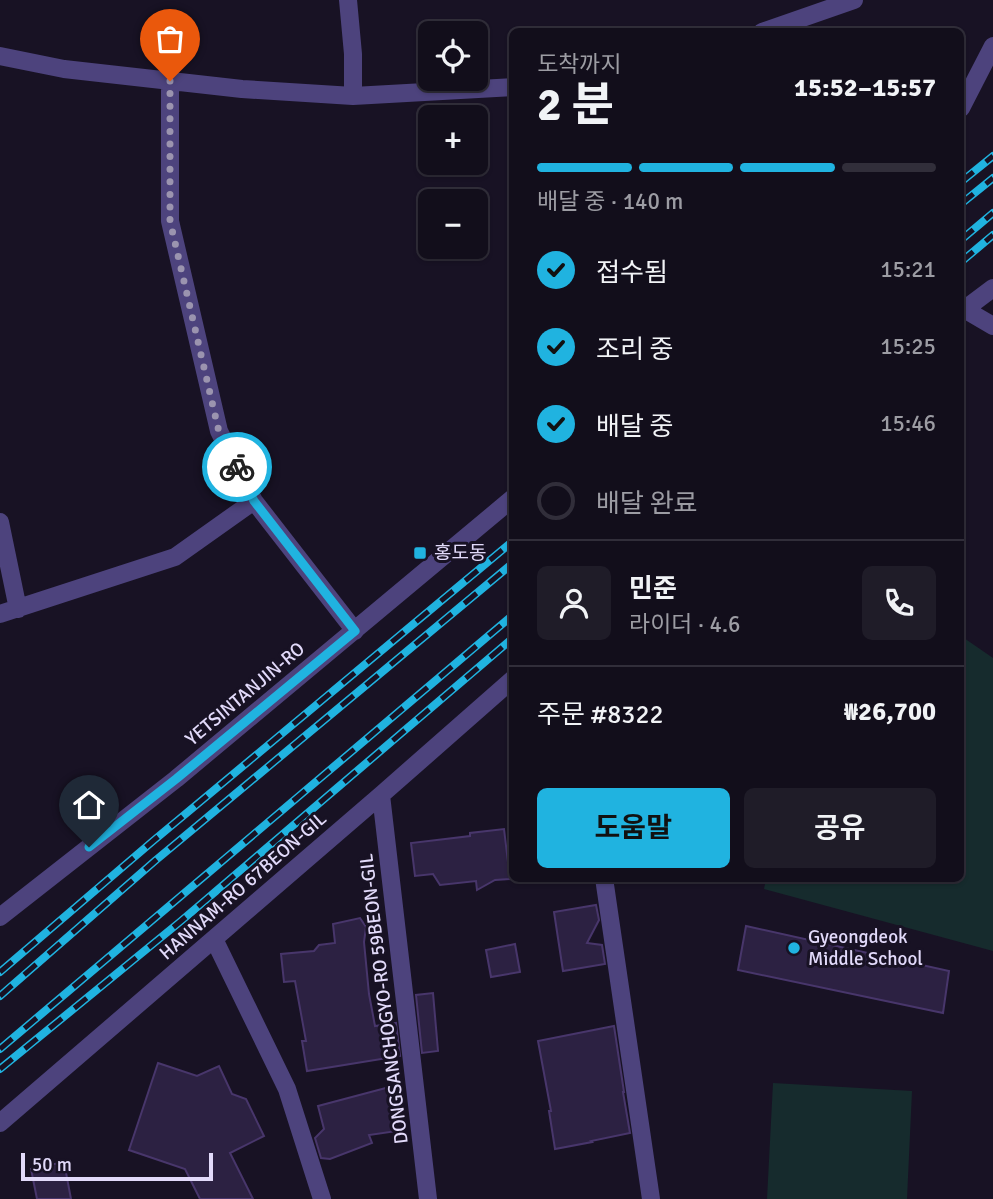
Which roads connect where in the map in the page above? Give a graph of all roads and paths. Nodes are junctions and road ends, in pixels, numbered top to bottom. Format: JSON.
{"nodes":[{"id":1,"x":348,"y":0,"type":"edge"},
{"id":2,"x":854,"y":0,"type":"edge"},
{"id":3,"x":774,"y":28,"type":"edge"},
{"id":4,"x":993,"y":46,"type":"edge"},
{"id":5,"x":0,"y":56,"type":"edge"},
{"id":6,"x":170,"y":81,"type":"junction"},
{"id":7,"x":509,"y":87,"type":"edge"},
{"id":8,"x":353,"y":96,"type":"junction"},
{"id":9,"x":964,"y":102,"type":"edge"},
{"id":10,"x":993,"y":288,"type":"edge"},
{"id":11,"x":964,"y":310,"type":"edge"},
{"id":12,"x":964,"y":312,"type":"edge"},
{"id":13,"x":993,"y":327,"type":"edge"},
{"id":14,"x":254,"y":501,"type":"junction"},
{"id":15,"x":509,"y":501,"type":"edge"},
{"id":16,"x":0,"y":523,"type":"edge"},
{"id":17,"x":18,"y":609,"type":"junction"},
{"id":18,"x":0,"y":614,"type":"edge"},
{"id":19,"x":355,"y":631,"type":"junction"},
{"id":20,"x":509,"y":683,"type":"edge"},
{"id":21,"x":381,"y":795,"type":"junction"},
{"id":22,"x":605,"y":882,"type":"edge"},
{"id":23,"x":1,"y":916,"type":"edge"},
{"id":24,"x":214,"y":939,"type":"junction"},
{"id":25,"x":0,"y":1123,"type":"edge"},
{"id":26,"x":321,"y":1199,"type":"edge"},
{"id":27,"x":428,"y":1199,"type":"edge"},
{"id":28,"x":651,"y":1199,"type":"edge"}],
"edges":[{"from":1,"to":8,"type":"street"},
{"from":2,"to":3,"type":"street"},
{"from":4,"to":9,"type":"street"},
{"from":5,"to":6,"type":"street"},
{"from":6,"to":8,"type":"street"},
{"from":6,"to":14,"type":"street"},
{"from":7,"to":8,"type":"street"},
{"from":10,"to":11,"type":"street"},
{"from":12,"to":13,"type":"street"},
{"from":14,"to":17,"type":"street"},
{"from":14,"to":19,"type":"street"},
{"from":15,"to":19,"type":"street","name":"YETSINTANJIN-RO"},
{"from":16,"to":17,"type":"street"},
{"from":17,"to":18,"type":"street"},
{"from":19,"to":23,"type":"street","name":"YETSINTANJIN-RO"},
{"from":20,"to":21,"type":"street","name":"HANNAM-RO 67BEON-GIL"},
{"from":21,"to":24,"type":"street","name":"HANNAM-RO 67BEON-GIL"},
{"from":21,"to":27,"type":"street","name":"DONGSANCHOGYO-RO 59BEON-GIL"},
{"from":22,"to":28,"type":"street"},
{"from":24,"to":25,"type":"street","name":"HANNAM-RO 67BEON-GIL"},
{"from":24,"to":26,"type":"street"}]}
